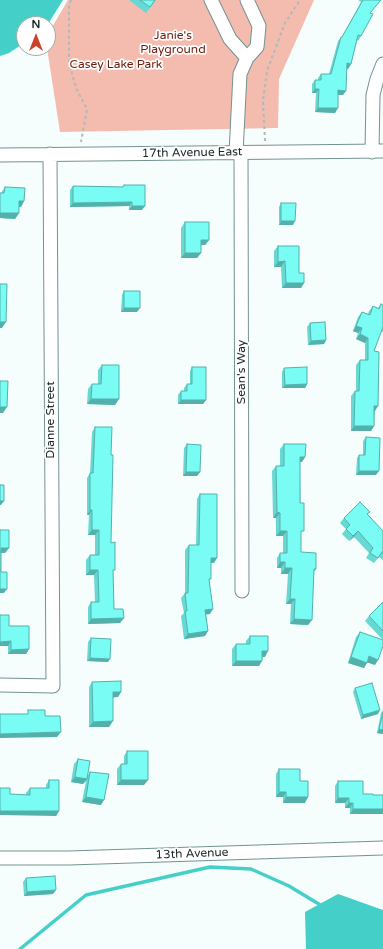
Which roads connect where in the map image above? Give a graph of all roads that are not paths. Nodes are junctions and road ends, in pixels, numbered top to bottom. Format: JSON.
{"nodes":[{"id":1,"x":211,"y":0,"type":"edge"},
{"id":2,"x":247,"y":0,"type":"edge"},
{"id":3,"x":246,"y":58,"type":"junction"},
{"id":4,"x":383,"y":64,"type":"edge"},
{"id":5,"x":377,"y":151,"type":"edge"},
{"id":6,"x":238,"y":153,"type":"junction"},
{"id":7,"x":50,"y":154,"type":"junction"},
{"id":8,"x":0,"y":155,"type":"edge"},
{"id":9,"x":242,"y":591,"type":"dead end"},
{"id":10,"x":0,"y":685,"type":"edge"},
{"id":11,"x":383,"y":848,"type":"edge"},
{"id":12,"x":0,"y":858,"type":"edge"}],
"edges":[{"from":1,"to":3,"type":"street"},
{"from":2,"to":3,"type":"street","name":"Sean's Way"},
{"from":3,"to":6,"type":"street","name":"Sean's Way"},
{"from":4,"to":5,"type":"street"},
{"from":5,"to":6,"type":"street","name":"17th Avenue East"},
{"from":6,"to":7,"type":"street","name":"17th Avenue East"},
{"from":6,"to":9,"type":"street","name":"Sean's Way"},
{"from":7,"to":8,"type":"street","name":"17th Avenue East"},
{"from":7,"to":10,"type":"street","name":"Dianne Street"},
{"from":11,"to":12,"type":"street","name":"13th Avenue"}]}
